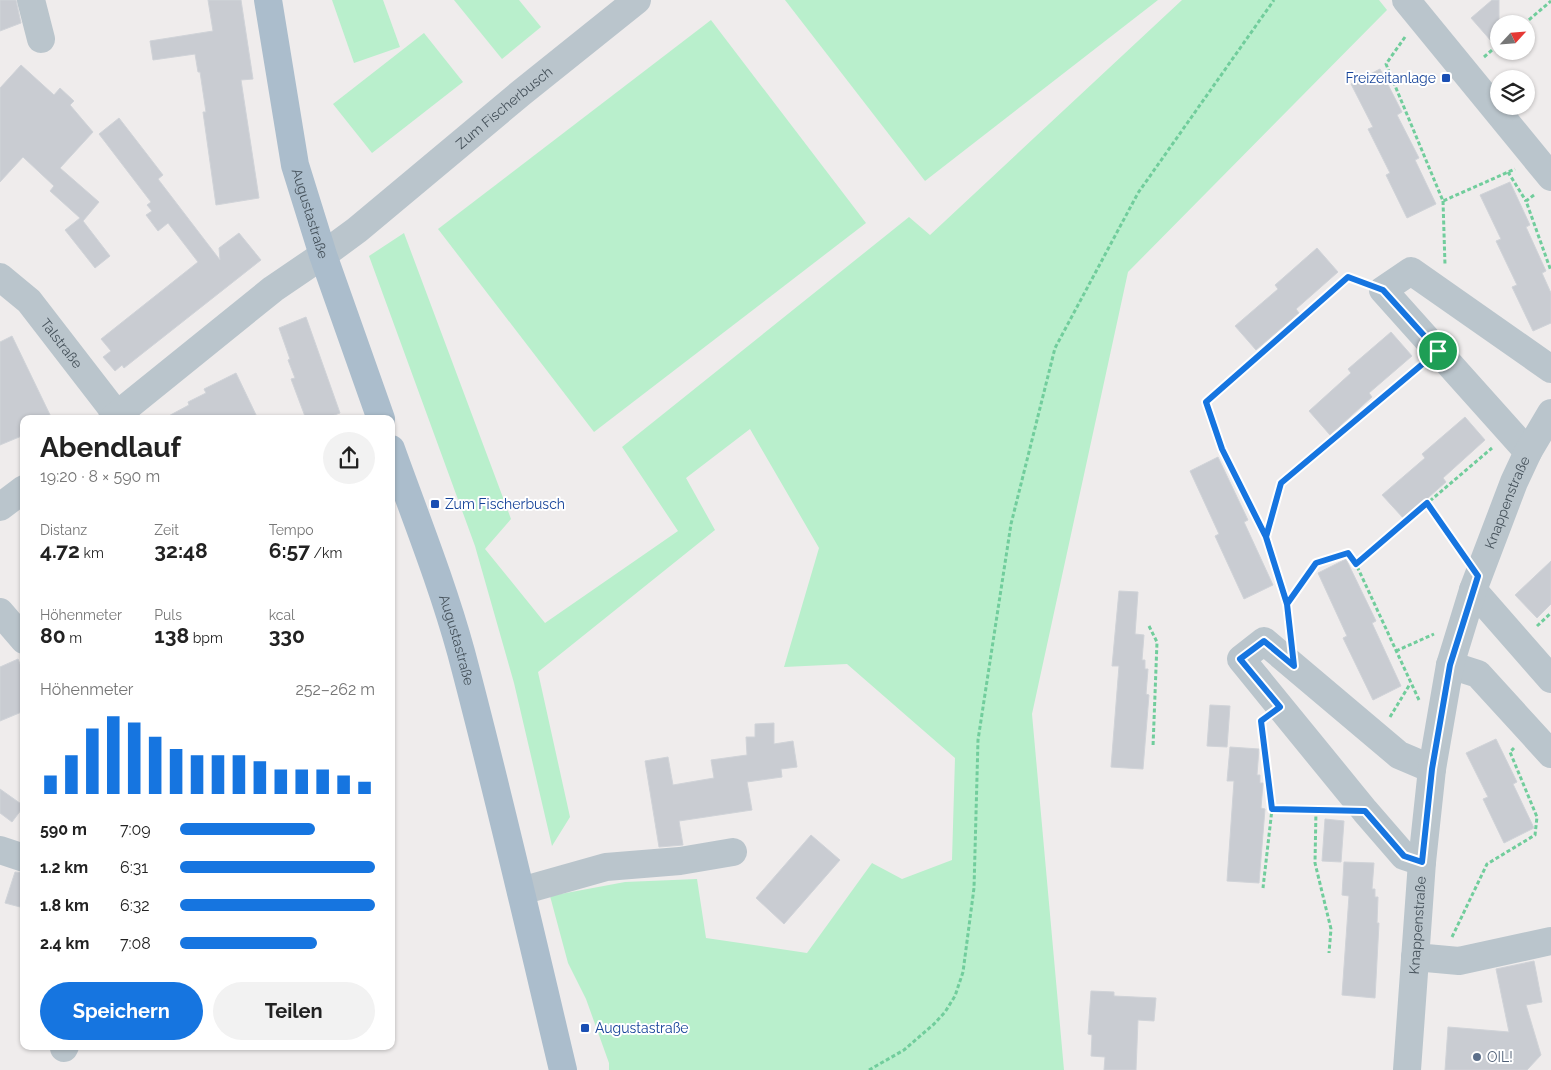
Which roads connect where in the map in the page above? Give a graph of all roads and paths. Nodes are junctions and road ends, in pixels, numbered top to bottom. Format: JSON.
{"nodes":[{"id":1,"x":32,"y":0,"type":"edge"},
{"id":2,"x":268,"y":0,"type":"edge"},
{"id":3,"x":637,"y":0,"type":"edge"},
{"id":4,"x":1274,"y":0,"type":"edge"},
{"id":5,"x":1551,"y":1,"type":"edge"},
{"id":6,"x":1412,"y":8,"type":"edge"},
{"id":7,"x":1535,"y":15,"type":"edge"},
{"id":8,"x":41,"y":38,"type":"dead end"},
{"id":9,"x":1508,"y":172,"type":"junction"},
{"id":10,"x":1542,"y":176,"type":"edge"},
{"id":11,"x":1443,"y":201,"type":"junction"},
{"id":12,"x":1526,"y":201,"type":"junction"},
{"id":13,"x":323,"y":256,"type":"junction"},
{"id":14,"x":1551,"y":270,"type":"edge"},
{"id":15,"x":0,"y":277,"type":"edge"},
{"id":16,"x":1383,"y":290,"type":"junction"},
{"id":17,"x":1446,"y":295,"type":"junction"},
{"id":18,"x":1438,"y":351,"type":"junction"},
{"id":19,"x":1551,"y":369,"type":"edge"},
{"id":20,"x":1551,"y":414,"type":"edge"},
{"id":21,"x":113,"y":415,"type":"edge"},
{"id":22,"x":116,"y":415,"type":"edge"},
{"id":23,"x":380,"y":415,"type":"edge"},
{"id":24,"x":1519,"y":442,"type":"junction"},
{"id":25,"x":395,"y":460,"type":"edge"},
{"id":26,"x":20,"y":492,"type":"edge"},
{"id":27,"x":1427,"y":503,"type":"junction"},
{"id":28,"x":0,"y":507,"type":"edge"},
{"id":29,"x":1266,"y":537,"type":"junction"},
{"id":30,"x":1356,"y":564,"type":"junction"},
{"id":31,"x":1476,"y":583,"type":"junction"},
{"id":32,"x":1287,"y":604,"type":"junction"},
{"id":33,"x":0,"y":612,"type":"edge"},
{"id":34,"x":1464,"y":620,"type":"junction"},
{"id":35,"x":1149,"y":626,"type":"dead end"},
{"id":36,"x":1290,"y":631,"type":"dead end"},
{"id":37,"x":20,"y":635,"type":"edge"},
{"id":38,"x":1396,"y":651,"type":"junction"},
{"id":39,"x":1450,"y":665,"type":"junction"},
{"id":40,"x":1551,"y":679,"type":"edge"},
{"id":41,"x":1410,"y":683,"type":"junction"},
{"id":42,"x":1280,"y":707,"type":"junction"},
{"id":43,"x":1442,"y":712,"type":"junction"},
{"id":44,"x":1531,"y":732,"type":"junction"},
{"id":45,"x":1377,"y":736,"type":"junction"},
{"id":46,"x":1153,"y":747,"type":"dead end"},
{"id":47,"x":1551,"y":754,"type":"edge"},
{"id":48,"x":1432,"y":769,"type":"junction"},
{"id":49,"x":1272,"y":809,"type":"junction"},
{"id":50,"x":1316,"y":810,"type":"junction"},
{"id":51,"x":1365,"y":811,"type":"junction"},
{"id":52,"x":733,"y":852,"type":"dead end"},
{"id":53,"x":1422,"y":862,"type":"junction"},
{"id":54,"x":1263,"y":888,"type":"dead end"},
{"id":55,"x":521,"y":891,"type":"junction"},
{"id":56,"x":1551,"y":941,"type":"edge"},
{"id":57,"x":1329,"y":953,"type":"dead end"},
{"id":58,"x":1428,"y":958,"type":"junction"},
{"id":59,"x":563,"y":1070,"type":"edge"},
{"id":60,"x":869,"y":1070,"type":"edge"},
{"id":61,"x":1408,"y":1070,"type":"edge"}],
"edges":[{"from":1,"to":8,"type":"street"},
{"from":2,"to":13,"type":"main road","name":"Augustastraße"},
{"from":3,"to":13,"type":"street","name":"Zum Fischerbusch"},
{"from":4,"to":60,"type":"path"},
{"from":5,"to":7,"type":"path"},
{"from":6,"to":10,"type":"street"},
{"from":6,"to":11,"type":"path"},
{"from":9,"to":10,"type":"path"},
{"from":9,"to":11,"type":"path"},
{"from":9,"to":12,"type":"path"},
{"from":10,"to":12,"type":"path"},
{"from":11,"to":17,"type":"path"},
{"from":12,"to":14,"type":"path"},
{"from":13,"to":22,"type":"street","name":"Zum Fischerbusch"},
{"from":13,"to":23,"type":"main road","name":"Augustastraße"},
{"from":15,"to":21,"type":"street","name":"Talstraße"},
{"from":16,"to":17,"type":"street"},
{"from":16,"to":18,"type":"street"},
{"from":16,"to":29,"type":"path"},
{"from":17,"to":19,"type":"street"},
{"from":18,"to":24,"type":"street"},
{"from":18,"to":29,"type":"path"},
{"from":20,"to":24,"type":"street","name":"Knappenstraße"},
{"from":24,"to":27,"type":"path"},
{"from":24,"to":31,"type":"street","name":"Knappenstraße"},
{"from":25,"to":55,"type":"main road","name":"Augustastraße"},
{"from":26,"to":28,"type":"street"},
{"from":27,"to":30,"type":"path"},
{"from":27,"to":31,"type":"path"},
{"from":29,"to":32,"type":"path"},
{"from":30,"to":32,"type":"path"},
{"from":30,"to":38,"type":"path"},
{"from":31,"to":34,"type":"street","name":"Knappenstraße"},
{"from":31,"to":40,"type":"street"},
{"from":32,"to":36,"type":"path"},
{"from":33,"to":37,"type":"street"},
{"from":34,"to":38,"type":"path"},
{"from":34,"to":39,"type":"street","name":"Knappenstraße"},
{"from":35,"to":46,"type":"path"},
{"from":38,"to":41,"type":"path"},
{"from":39,"to":43,"type":"street","name":"Knappenstraße"},
{"from":39,"to":44,"type":"street"},
{"from":41,"to":43,"type":"path"},
{"from":41,"to":45,"type":"path"},
{"from":42,"to":45,"type":"street"},
{"from":42,"to":49,"type":"path"},
{"from":42,"to":51,"type":"street"},
{"from":43,"to":48,"type":"street","name":"Knappenstraße"},
{"from":44,"to":47,"type":"street"},
{"from":44,"to":58,"type":"path"},
{"from":45,"to":48,"type":"street"},
{"from":48,"to":53,"type":"street","name":"Knappenstraße"},
{"from":49,"to":50,"type":"path"},
{"from":49,"to":54,"type":"path"},
{"from":50,"to":51,"type":"path"},
{"from":50,"to":57,"type":"path"},
{"from":51,"to":53,"type":"street"},
{"from":52,"to":55,"type":"street"},
{"from":53,"to":58,"type":"street","name":"Knappenstraße"},
{"from":55,"to":59,"type":"main road","name":"Augustastraße"},
{"from":56,"to":58,"type":"street"},
{"from":58,"to":61,"type":"street","name":"Knappenstraße"}]}
